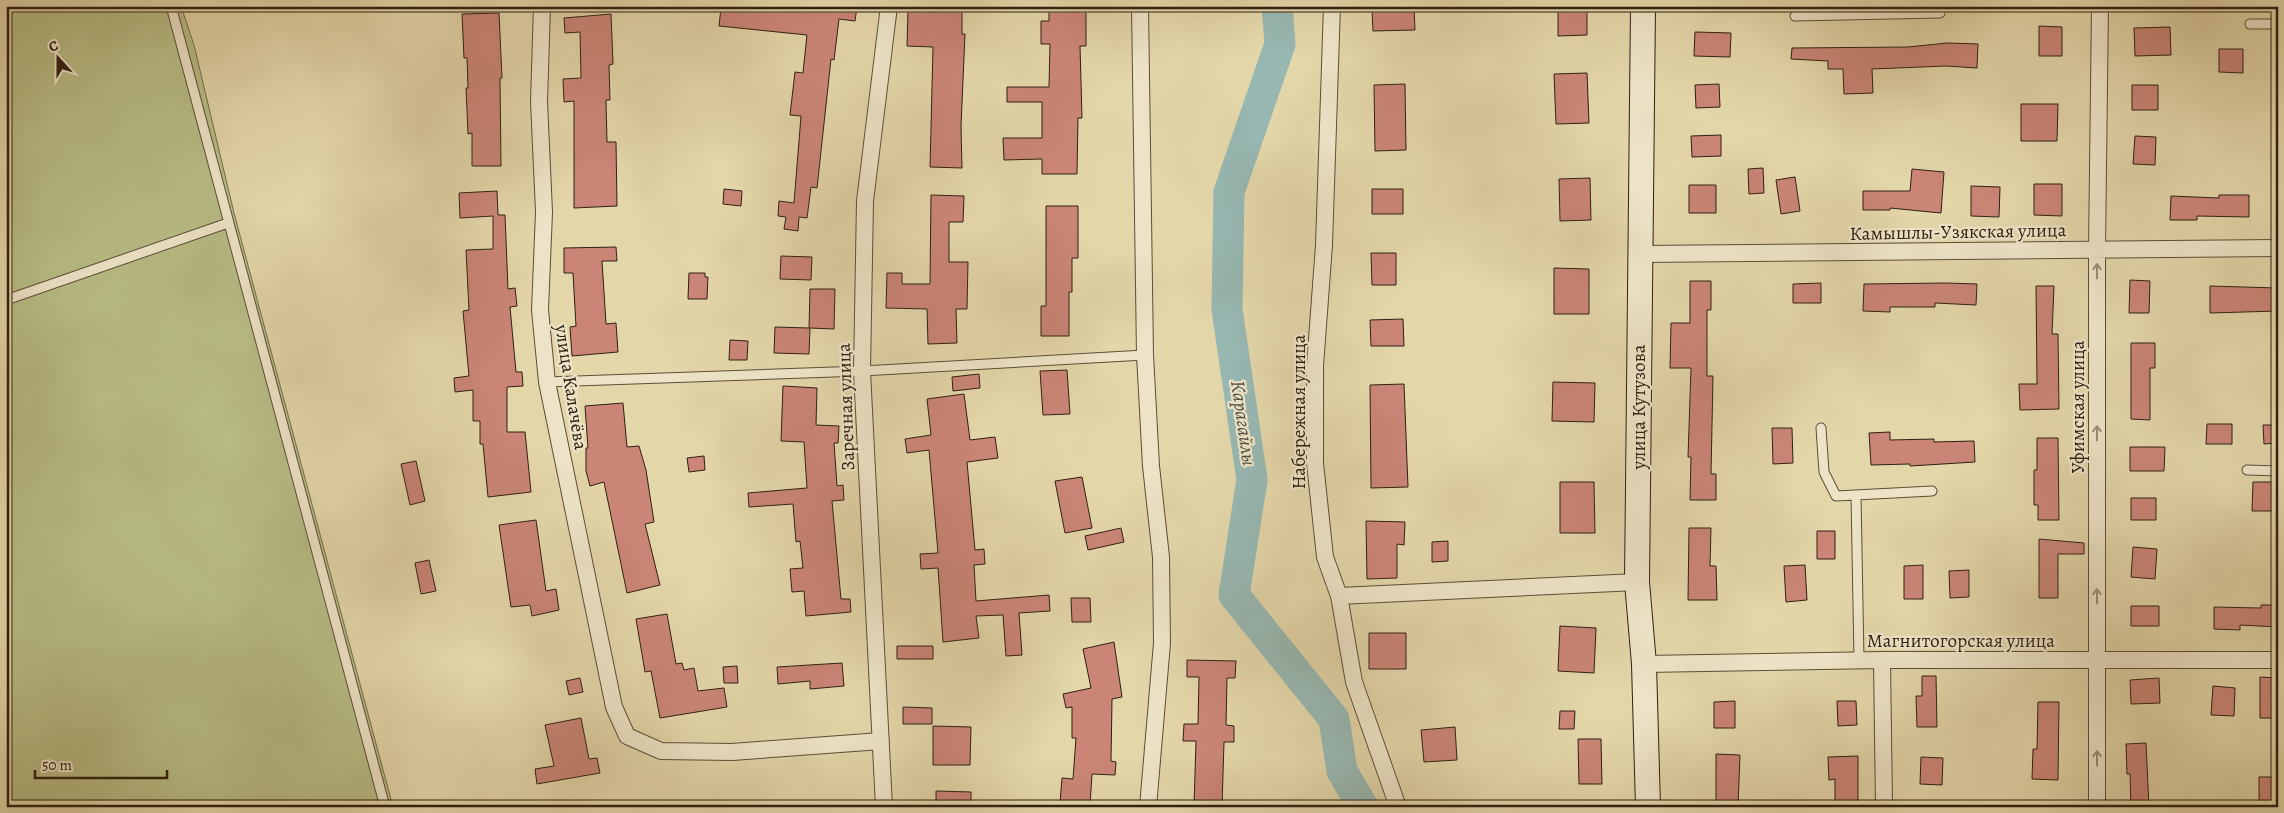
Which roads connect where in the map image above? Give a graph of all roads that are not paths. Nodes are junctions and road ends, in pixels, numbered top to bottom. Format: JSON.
{"nodes":[{"id":1,"x":171,"y":6,"type":"edge"},
{"id":2,"x":542,"y":6,"type":"edge"},
{"id":3,"x":888,"y":6,"type":"edge"},
{"id":4,"x":1140,"y":6,"type":"edge"},
{"id":5,"x":1332,"y":6,"type":"edge"},
{"id":6,"x":1643,"y":6,"type":"edge"},
{"id":7,"x":2100,"y":6,"type":"edge"},
{"id":8,"x":1871,"y":10,"type":"edge"},
{"id":9,"x":1940,"y":13,"type":"dead end"},
{"id":10,"x":1796,"y":16,"type":"dead end"},
{"id":11,"x":2250,"y":24,"type":"dead end"},
{"id":12,"x":2278,"y":24,"type":"edge"},
{"id":13,"x":228,"y":223,"type":"junction"},
{"id":14,"x":2278,"y":248,"type":"edge"},
{"id":15,"x":2097,"y":249,"type":"junction"},
{"id":16,"x":1639,"y":254,"type":"junction"},
{"id":17,"x":6,"y":300,"type":"edge"},
{"id":18,"x":1145,"y":355,"type":"junction"},
{"id":19,"x":862,"y":371,"type":"junction"},
{"id":20,"x":547,"y":382,"type":"junction"},
{"id":21,"x":1822,"y":428,"type":"dead end"},
{"id":22,"x":2247,"y":470,"type":"dead end"},
{"id":23,"x":2278,"y":471,"type":"edge"},
{"id":24,"x":1932,"y":491,"type":"dead end"},
{"id":25,"x":1856,"y":495,"type":"junction"},
{"id":26,"x":1637,"y":582,"type":"junction"},
{"id":27,"x":1339,"y":596,"type":"junction"},
{"id":28,"x":1859,"y":660,"type":"junction"},
{"id":29,"x":1882,"y":660,"type":"junction"},
{"id":30,"x":2097,"y":660,"type":"junction"},
{"id":31,"x":2278,"y":660,"type":"edge"},
{"id":32,"x":1644,"y":664,"type":"junction"},
{"id":33,"x":881,"y":741,"type":"junction"},
{"id":34,"x":385,"y":807,"type":"edge"},
{"id":35,"x":884,"y":807,"type":"edge"},
{"id":36,"x":1148,"y":807,"type":"edge"},
{"id":37,"x":1398,"y":807,"type":"edge"},
{"id":38,"x":1648,"y":807,"type":"edge"},
{"id":39,"x":1884,"y":807,"type":"edge"},
{"id":40,"x":2097,"y":807,"type":"edge"}],
"edges":[{"from":1,"to":13,"type":"lane"},
{"from":2,"to":20,"type":"street","name":"улица Калачёва"},
{"from":3,"to":19,"type":"street","name":"Заречная улица"},
{"from":4,"to":18,"type":"street"},
{"from":5,"to":27,"type":"street","name":"Набережная улица"},
{"from":6,"to":16,"type":"main road","name":"улица Кутузова"},
{"from":7,"to":15,"type":"street","name":"Уфимская улица"},
{"from":8,"to":9,"type":"lane"},
{"from":8,"to":10,"type":"lane"},
{"from":11,"to":12,"type":"lane"},
{"from":13,"to":17,"type":"lane"},
{"from":13,"to":34,"type":"lane"},
{"from":14,"to":15,"type":"street","name":"Камышлы-Узякская улица"},
{"from":15,"to":16,"type":"street","name":"Камышлы-Узякская улица"},
{"from":30,"to":15,"type":"street","name":"Уфимская улица","one_way":true},
{"from":16,"to":26,"type":"main road","name":"улица Кутузова"},
{"from":18,"to":19,"type":"lane"},
{"from":18,"to":36,"type":"street"},
{"from":19,"to":20,"type":"lane"},
{"from":19,"to":33,"type":"street","name":"Заречная улица"},
{"from":20,"to":33,"type":"street","name":"улица Калачёва"},
{"from":21,"to":25,"type":"lane"},
{"from":22,"to":23,"type":"lane"},
{"from":24,"to":25,"type":"lane"},
{"from":25,"to":28,"type":"lane"},
{"from":26,"to":27,"type":"street"},
{"from":26,"to":32,"type":"main road","name":"улица Кутузова"},
{"from":27,"to":37,"type":"street","name":"Набережная улица"},
{"from":28,"to":29,"type":"street","name":"Магнитогорская улица"},
{"from":28,"to":32,"type":"street","name":"Магнитогорская улица"},
{"from":29,"to":30,"type":"street","name":"Магнитогорская улица"},
{"from":29,"to":39,"type":"street"},
{"from":30,"to":31,"type":"street","name":"Магнитогорская улица"},
{"from":40,"to":30,"type":"street","name":"Уфимская улица","one_way":true},
{"from":32,"to":38,"type":"main road","name":"улица Кутузова"},
{"from":33,"to":35,"type":"street","name":"Заречная улица"}]}
